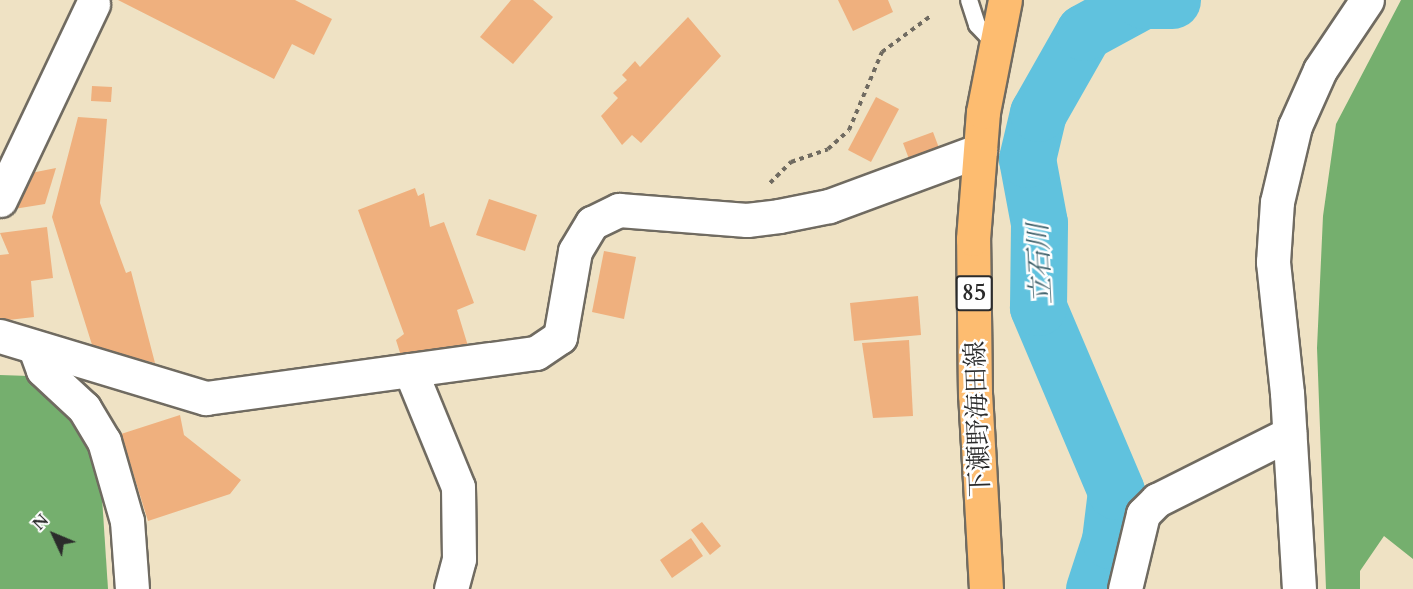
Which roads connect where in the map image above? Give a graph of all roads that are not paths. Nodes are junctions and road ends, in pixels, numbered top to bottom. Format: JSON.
{"nodes":[{"id":1,"x":969,"y":0,"type":"edge"},
{"id":2,"x":1005,"y":0,"type":"edge"},
{"id":3,"x":1367,"y":0,"type":"edge"},
{"id":4,"x":93,"y":4,"type":"dead end"},
{"id":5,"x":996,"y":46,"type":"junction"},
{"id":6,"x":980,"y":150,"type":"junction"},
{"id":7,"x":0,"y":200,"type":"edge"},
{"id":8,"x":0,"y":336,"type":"edge"},
{"id":9,"x":35,"y":348,"type":"junction"},
{"id":10,"x":410,"y":370,"type":"junction"},
{"id":11,"x":1289,"y":434,"type":"junction"},
{"id":12,"x":132,"y":589,"type":"edge"},
{"id":13,"x":451,"y":589,"type":"edge"},
{"id":14,"x":986,"y":589,"type":"edge"},
{"id":15,"x":1125,"y":589,"type":"edge"},
{"id":16,"x":1299,"y":589,"type":"edge"}],
"edges":[{"from":1,"to":5,"type":"lane"},
{"from":2,"to":5,"type":"main road","name":"下瀬野海田線","number":"85"},
{"from":3,"to":11,"type":"street"},
{"from":4,"to":7,"type":"street"},
{"from":5,"to":6,"type":"main road","name":"下瀬野海田線","number":"85"},
{"from":6,"to":10,"type":"street"},
{"from":6,"to":14,"type":"main road","name":"下瀬野海田線","number":"85"},
{"from":8,"to":9,"type":"street"},
{"from":9,"to":10,"type":"street"},
{"from":9,"to":12,"type":"street"},
{"from":10,"to":13,"type":"street"},
{"from":11,"to":15,"type":"street"},
{"from":11,"to":16,"type":"street"}]}
